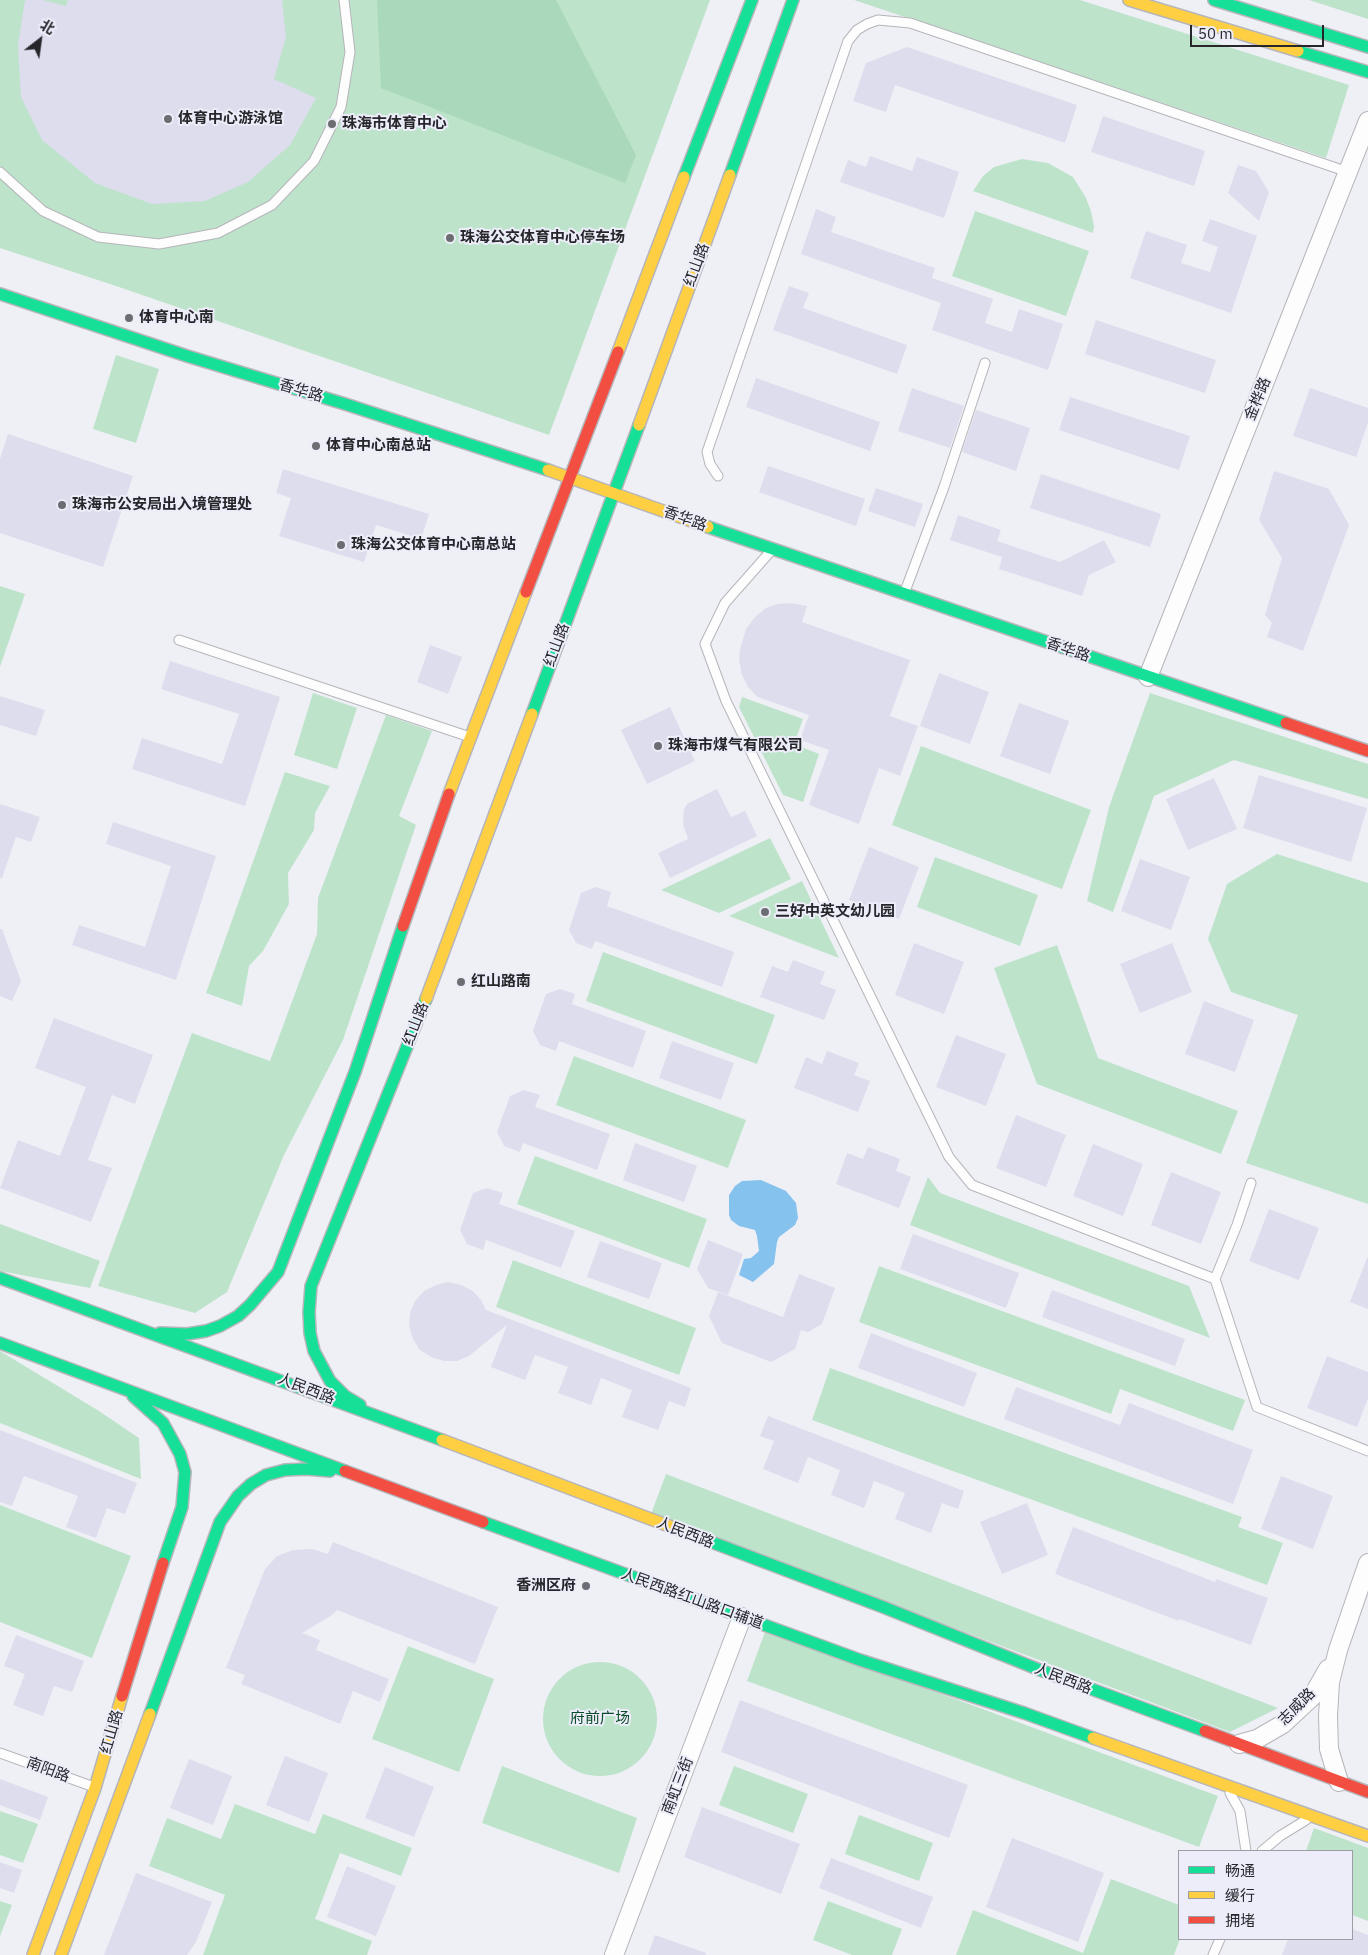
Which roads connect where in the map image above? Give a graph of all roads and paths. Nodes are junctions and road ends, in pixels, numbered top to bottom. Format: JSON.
{"nodes":[{"id":1,"x":344,"y":0,"type":"edge"},
{"id":2,"x":752,"y":0,"type":"edge"},
{"id":3,"x":793,"y":0,"type":"edge"},
{"id":4,"x":802,"y":0,"type":"edge"},
{"id":5,"x":1129,"y":0,"type":"edge"},
{"id":6,"x":1214,"y":0,"type":"edge"},
{"id":7,"x":786,"y":20,"type":"junction"},
{"id":8,"x":1368,"y":47,"type":"edge"},
{"id":9,"x":1368,"y":72,"type":"edge"},
{"id":10,"x":1368,"y":121,"type":"edge"},
{"id":11,"x":0,"y":172,"type":"edge"},
{"id":12,"x":1348,"y":172,"type":"junction"},
{"id":13,"x":0,"y":294,"type":"edge"},
{"id":14,"x":985,"y":363,"type":"dead end"},
{"id":15,"x":718,"y":476,"type":"dead end"},
{"id":16,"x":569,"y":477,"type":"junction"},
{"id":17,"x":614,"y":494,"type":"junction"},
{"id":18,"x":772,"y":550,"type":"junction"},
{"id":19,"x":904,"y":594,"type":"junction"},
{"id":20,"x":179,"y":640,"type":"dead end"},
{"id":21,"x":1148,"y":677,"type":"junction"},
{"id":22,"x":470,"y":737,"type":"junction"},
{"id":23,"x":1368,"y":751,"type":"edge"},
{"id":24,"x":1251,"y":1183,"type":"dead end"},
{"id":25,"x":0,"y":1278,"type":"edge"},
{"id":26,"x":1215,"y":1279,"type":"junction"},
{"id":27,"x":143,"y":1330,"type":"junction"},
{"id":28,"x":0,"y":1343,"type":"edge"},
{"id":29,"x":123,"y":1390,"type":"junction"},
{"id":30,"x":388,"y":1420,"type":"junction"},
{"id":31,"x":1368,"y":1452,"type":"edge"},
{"id":32,"x":362,"y":1478,"type":"junction"},
{"id":33,"x":1368,"y":1563,"type":"edge"},
{"id":34,"x":742,"y":1617,"type":"junction"},
{"id":35,"x":1338,"y":1650,"type":"junction"},
{"id":36,"x":1239,"y":1744,"type":"junction"},
{"id":37,"x":0,"y":1753,"type":"edge"},
{"id":38,"x":1339,"y":1782,"type":"junction"},
{"id":39,"x":1226,"y":1786,"type":"junction"},
{"id":40,"x":96,"y":1788,"type":"junction"},
{"id":41,"x":1368,"y":1792,"type":"edge"},
{"id":42,"x":1312,"y":1816,"type":"junction"},
{"id":43,"x":1368,"y":1836,"type":"edge"},
{"id":44,"x":1246,"y":1850,"type":"edge"},
{"id":45,"x":1263,"y":1850,"type":"edge"},
{"id":46,"x":1220,"y":1940,"type":"edge"},
{"id":47,"x":33,"y":1955,"type":"edge"},
{"id":48,"x":61,"y":1955,"type":"edge"},
{"id":49,"x":614,"y":1955,"type":"edge"},
{"id":50,"x":1213,"y":1955,"type":"edge"}],
"edges":[{"from":1,"to":11,"type":"lane"},
{"from":2,"to":16,"type":"main road"},
{"from":3,"to":7,"type":"main road","name":"红山路"},
{"from":4,"to":7,"type":"main road"},
{"from":5,"to":9,"type":"main road"},
{"from":6,"to":8,"type":"main road"},
{"from":7,"to":17,"type":"main road","name":"红山路"},
{"from":10,"to":12,"type":"street","name":"金桦路"},
{"from":12,"to":15,"type":"lane"},
{"from":12,"to":21,"type":"street","name":"金桦路"},
{"from":13,"to":16,"type":"main road","name":"香华路"},
{"from":14,"to":19,"type":"lane"},
{"from":16,"to":17,"type":"main road","name":"香华路"},
{"from":16,"to":22,"type":"main road"},
{"from":17,"to":18,"type":"main road","name":"香华路"},
{"from":17,"to":30,"type":"main road","name":"红山路"},
{"from":18,"to":19,"type":"main road","name":"香华路"},
{"from":18,"to":26,"type":"lane"},
{"from":19,"to":21,"type":"main road","name":"香华路"},
{"from":20,"to":22,"type":"lane"},
{"from":21,"to":23,"type":"main road","name":"香华路"},
{"from":22,"to":27,"type":"main road"},
{"from":24,"to":26,"type":"lane"},
{"from":25,"to":27,"type":"main road","name":"人民西路"},
{"from":26,"to":31,"type":"lane"},
{"from":27,"to":30,"type":"main road","name":"人民西路"},
{"from":28,"to":29,"type":"main road"},
{"from":29,"to":32,"type":"main road"},
{"from":29,"to":40,"type":"main road","name":"红山路"},
{"from":30,"to":36,"type":"main road","name":"人民西路"},
{"from":32,"to":34,"type":"main road","name":"人民西路红山路口辅道"},
{"from":32,"to":48,"type":"main road","name":"红山路"},
{"from":33,"to":35,"type":"street","name":"志威路"},
{"from":34,"to":39,"type":"main road","name":"人民西路红山路口辅道"},
{"from":34,"to":49,"type":"street","name":"南虹三街"},
{"from":35,"to":36,"type":"street","name":"志威路"},
{"from":35,"to":38,"type":"street","name":"志威路"},
{"from":36,"to":38,"type":"main road","name":"人民西路"},
{"from":37,"to":40,"type":"lane","name":"南阳路"},
{"from":38,"to":41,"type":"main road","name":"人民西路"},
{"from":39,"to":42,"type":"main road"},
{"from":39,"to":44,"type":"lane"},
{"from":40,"to":47,"type":"main road","name":"红山路"},
{"from":42,"to":43,"type":"main road"},
{"from":42,"to":45,"type":"lane"},
{"from":46,"to":50,"type":"lane"}]}
